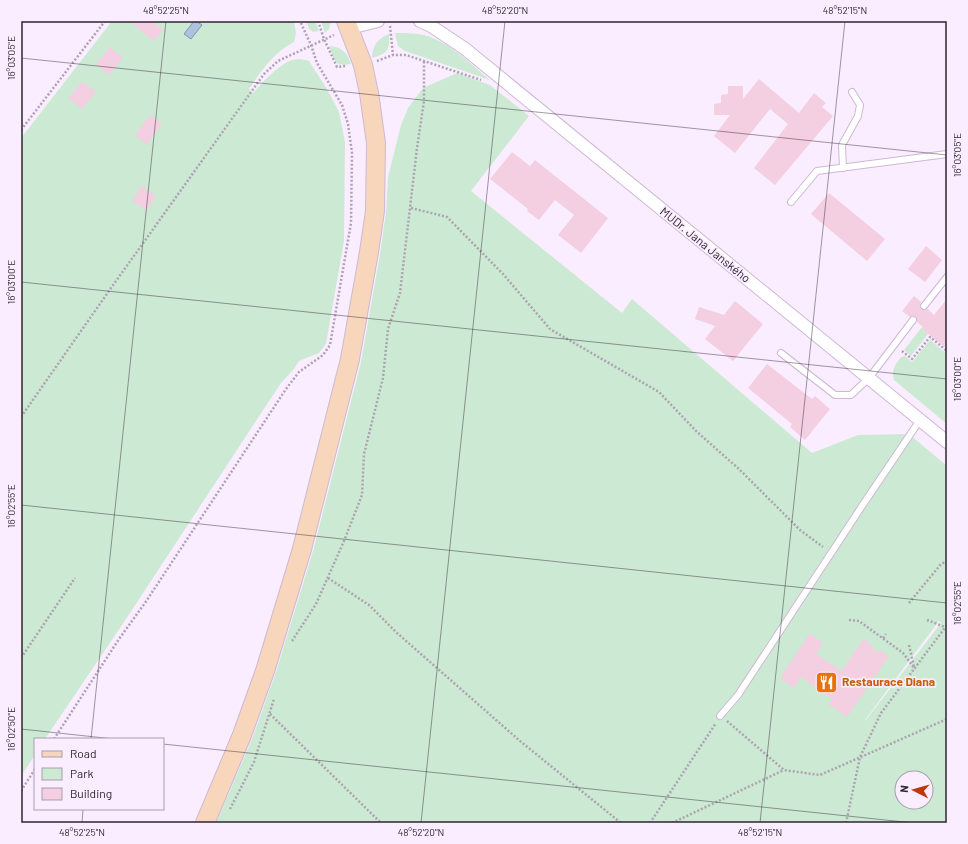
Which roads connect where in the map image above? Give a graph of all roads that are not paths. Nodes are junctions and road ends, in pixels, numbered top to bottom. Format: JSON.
{"nodes":[{"id":1,"x":378,"y":21,"type":"edge"},
{"id":2,"x":420,"y":21,"type":"edge"},
{"id":3,"x":432,"y":23,"type":"edge"},
{"id":4,"x":348,"y":24,"type":"edge"},
{"id":5,"x":852,"y":92,"type":"dead end"},
{"id":6,"x":947,"y":154,"type":"edge"},
{"id":7,"x":843,"y":168,"type":"junction"},
{"id":8,"x":791,"y":202,"type":"dead end"},
{"id":9,"x":947,"y":277,"type":"edge"},
{"id":10,"x":924,"y":306,"type":"dead end"},
{"id":11,"x":914,"y":320,"type":"dead end"},
{"id":12,"x":781,"y":353,"type":"dead end"},
{"id":13,"x":869,"y":378,"type":"junction"},
{"id":14,"x":920,"y":420,"type":"junction"},
{"id":15,"x":947,"y":442,"type":"edge"},
{"id":16,"x":720,"y":716,"type":"road end"},
{"id":17,"x":205,"y":823,"type":"edge"}],
"edges":[{"from":1,"to":4,"type":"street"},
{"from":2,"to":3,"type":"street","name":"MUDr. Jana Janského"},
{"from":3,"to":13,"type":"street","name":"MUDr. Jana Janského"},
{"from":4,"to":17,"type":"main road"},
{"from":5,"to":7,"type":"lane"},
{"from":6,"to":7,"type":"lane"},
{"from":7,"to":8,"type":"lane"},
{"from":9,"to":10,"type":"lane"},
{"from":11,"to":13,"type":"lane"},
{"from":12,"to":13,"type":"lane"},
{"from":13,"to":14,"type":"street","name":"MUDr. Jana Janského"},
{"from":14,"to":15,"type":"street","name":"MUDr. Jana Janského"},
{"from":14,"to":16,"type":"lane"}]}
